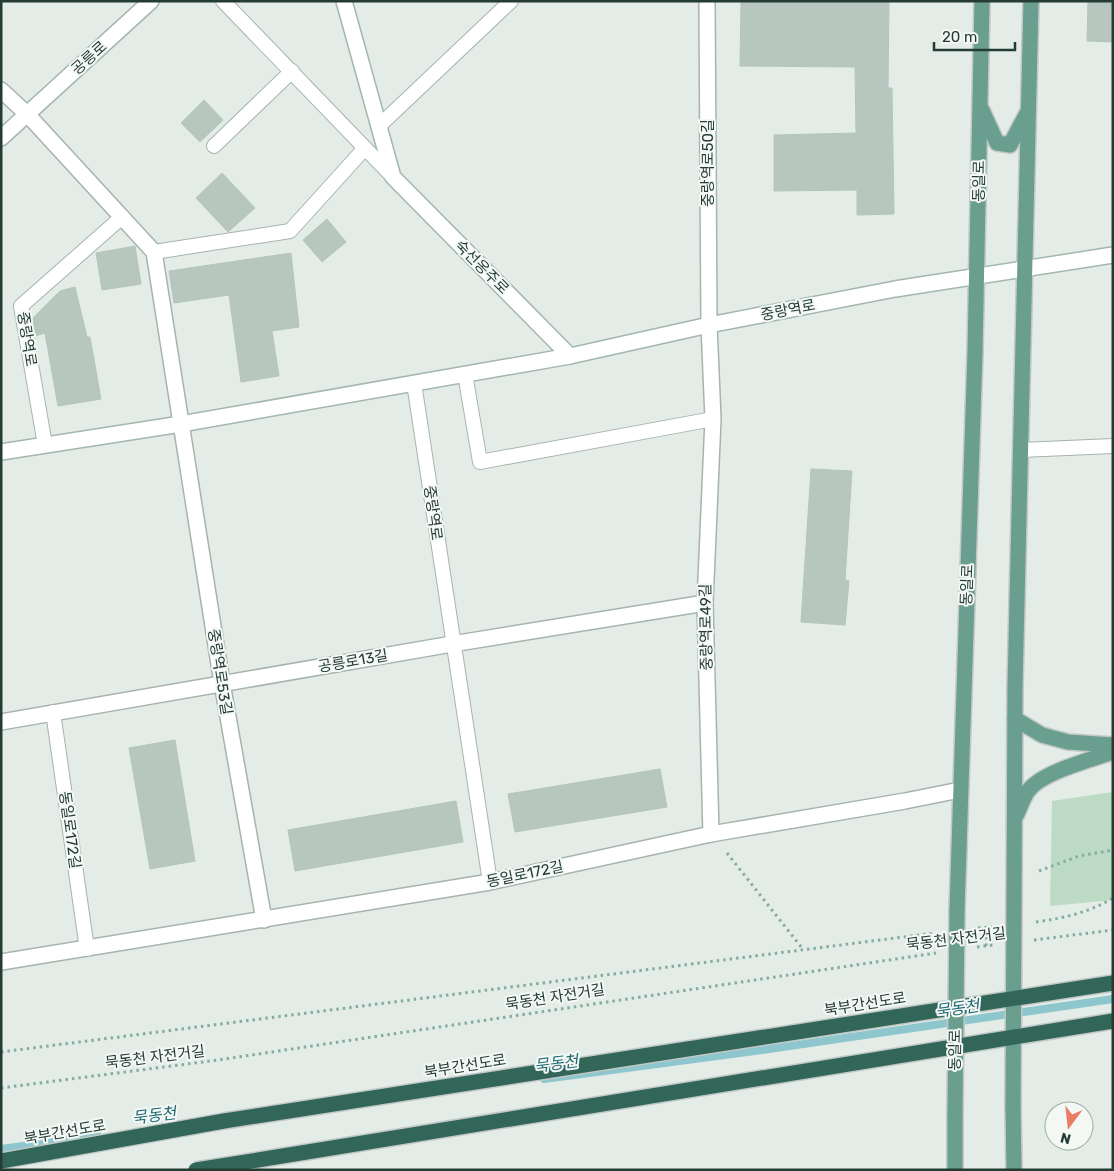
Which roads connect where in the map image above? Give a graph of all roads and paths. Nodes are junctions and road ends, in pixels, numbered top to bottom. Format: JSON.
{"nodes":[{"id":1,"x":151,"y":1,"type":"edge"},
{"id":2,"x":223,"y":1,"type":"edge"},
{"id":3,"x":344,"y":1,"type":"edge"},
{"id":4,"x":510,"y":1,"type":"edge"},
{"id":5,"x":707,"y":1,"type":"edge"},
{"id":6,"x":982,"y":1,"type":"edge"},
{"id":7,"x":1031,"y":1,"type":"edge"},
{"id":8,"x":292,"y":72,"type":"junction"},
{"id":9,"x":1,"y":90,"type":"edge"},
{"id":10,"x":980,"y":107,"type":"junction"},
{"id":11,"x":1029,"y":109,"type":"junction"},
{"id":12,"x":27,"y":114,"type":"junction"},
{"id":13,"x":379,"y":126,"type":"junction"},
{"id":14,"x":1,"y":138,"type":"edge"},
{"id":15,"x":214,"y":146,"type":"dead end"},
{"id":16,"x":365,"y":148,"type":"junction"},
{"id":17,"x":393,"y":177,"type":"junction"},
{"id":18,"x":122,"y":217,"type":"junction"},
{"id":19,"x":154,"y":252,"type":"junction"},
{"id":20,"x":1113,"y":255,"type":"edge"},
{"id":21,"x":1025,"y":269,"type":"junction"},
{"id":22,"x":977,"y":275,"type":"junction"},
{"id":23,"x":709,"y":325,"type":"junction"},
{"id":24,"x":570,"y":356,"type":"junction"},
{"id":25,"x":465,"y":374,"type":"junction"},
{"id":26,"x":414,"y":383,"type":"junction"},
{"id":27,"x":713,"y":419,"type":"junction"},
{"id":28,"x":181,"y":424,"type":"junction"},
{"id":29,"x":46,"y":445,"type":"junction"},
{"id":30,"x":1113,"y":446,"type":"edge"},
{"id":31,"x":1021,"y":450,"type":"junction"},
{"id":32,"x":1,"y":452,"type":"edge"},
{"id":33,"x":705,"y":603,"type":"junction"},
{"id":34,"x":452,"y":644,"type":"junction"},
{"id":35,"x":222,"y":683,"type":"junction"},
{"id":36,"x":53,"y":712,"type":"junction"},
{"id":37,"x":1015,"y":719,"type":"junction"},
{"id":38,"x":1,"y":722,"type":"edge"},
{"id":39,"x":1113,"y":746,"type":"edge"},
{"id":40,"x":1113,"y":752,"type":"edge"},
{"id":41,"x":960,"y":790,"type":"junction"},
{"id":42,"x":1014,"y":820,"type":"junction"},
{"id":43,"x":711,"y":834,"type":"junction"},
{"id":44,"x":1113,"y":850,"type":"edge"},
{"id":45,"x":1039,"y":871,"type":"dead end"},
{"id":46,"x":490,"y":882,"type":"junction"},
{"id":47,"x":1113,"y":898,"type":"edge"},
{"id":48,"x":1065,"y":918,"type":"dead end"},
{"id":49,"x":264,"y":920,"type":"junction"},
{"id":50,"x":987,"y":927,"type":"dead end"},
{"id":51,"x":1113,"y":930,"type":"edge"},
{"id":52,"x":1027,"y":941,"type":"dead end"},
{"id":53,"x":1000,"y":944,"type":"dead end"},
{"id":54,"x":986,"y":946,"type":"junction"},
{"id":55,"x":968,"y":948,"type":"dead end"},
{"id":56,"x":87,"y":949,"type":"junction"},
{"id":57,"x":941,"y":952,"type":"dead end"},
{"id":58,"x":1,"y":962,"type":"edge"},
{"id":59,"x":1113,"y":983,"type":"edge"},
{"id":60,"x":1113,"y":1021,"type":"edge"},
{"id":61,"x":1,"y":1052,"type":"edge"},
{"id":62,"x":1,"y":1088,"type":"edge"},
{"id":63,"x":1,"y":1161,"type":"edge"},
{"id":64,"x":196,"y":1170,"type":"edge"},
{"id":65,"x":956,"y":1170,"type":"edge"},
{"id":66,"x":1014,"y":1170,"type":"edge"}],
"edges":[{"from":1,"to":12,"type":"street","name":"공릉로"},
{"from":2,"to":8,"type":"lane","name":"숙선옹주로"},
{"from":3,"to":13,"type":"street","name":"숙선옹주로"},
{"from":4,"to":13,"type":"lane"},
{"from":5,"to":23,"type":"street","name":"중랑역로50길"},
{"from":6,"to":10,"type":"main road","name":"동일로"},
{"from":7,"to":11,"type":"main road"},
{"from":8,"to":15,"type":"lane"},
{"from":8,"to":16,"type":"lane","name":"숙선옹주로"},
{"from":9,"to":12,"type":"street"},
{"from":10,"to":11,"type":"main road"},
{"from":10,"to":22,"type":"main road","name":"동일로"},
{"from":11,"to":21,"type":"main road"},
{"from":12,"to":14,"type":"street","name":"공릉로"},
{"from":12,"to":18,"type":"street"},
{"from":13,"to":17,"type":"street","name":"숙선옹주로"},
{"from":16,"to":17,"type":"lane","name":"숙선옹주로"},
{"from":16,"to":19,"type":"lane"},
{"from":17,"to":24,"type":"street","name":"숙선옹주로"},
{"from":18,"to":19,"type":"street"},
{"from":18,"to":29,"type":"lane","name":"중랑역로"},
{"from":19,"to":28,"type":"street"},
{"from":20,"to":21,"type":"street","name":"중랑역로"},
{"from":21,"to":22,"type":"street","name":"중랑역로"},
{"from":21,"to":31,"type":"main road"},
{"from":22,"to":23,"type":"street","name":"중랑역로"},
{"from":22,"to":41,"type":"main road","name":"동일로"},
{"from":23,"to":24,"type":"street","name":"중랑역로"},
{"from":23,"to":27,"type":"street","name":"중랑역로49길"},
{"from":24,"to":25,"type":"street","name":"중랑역로"},
{"from":25,"to":26,"type":"street","name":"중랑역로"},
{"from":25,"to":27,"type":"lane"},
{"from":26,"to":28,"type":"street","name":"중랑역로"},
{"from":26,"to":34,"type":"lane","name":"중랑역로"},
{"from":27,"to":33,"type":"street","name":"중랑역로49길"},
{"from":28,"to":29,"type":"street","name":"중랑역로"},
{"from":28,"to":35,"type":"street","name":"중랑역로53길"},
{"from":29,"to":32,"type":"street","name":"중랑역로"},
{"from":30,"to":31,"type":"lane"},
{"from":31,"to":37,"type":"main road"},
{"from":33,"to":34,"type":"street","name":"공릉로13길"},
{"from":33,"to":43,"type":"street","name":"중랑역로49길"},
{"from":34,"to":35,"type":"street","name":"공릉로13길"},
{"from":34,"to":46,"type":"lane","name":"중랑역로"},
{"from":35,"to":36,"type":"street","name":"공릉로13길"},
{"from":35,"to":49,"type":"street","name":"중랑역로53길"},
{"from":36,"to":38,"type":"street","name":"공릉로13길"},
{"from":36,"to":56,"type":"lane","name":"동일로172길"},
{"from":37,"to":39,"type":"main road"},
{"from":37,"to":42,"type":"main road"},
{"from":40,"to":42,"type":"main road"},
{"from":41,"to":43,"type":"street","name":"동일로172길"},
{"from":41,"to":65,"type":"main road","name":"동일로","bridge":true},
{"from":42,"to":66,"type":"main road","bridge":true},
{"from":43,"to":46,"type":"street","name":"동일로172길"},
{"from":43,"to":61,"type":"path"},
{"from":44,"to":45,"type":"path"},
{"from":46,"to":49,"type":"street","name":"동일로172길"},
{"from":47,"to":48,"type":"path"},
{"from":49,"to":56,"type":"street","name":"동일로172길"},
{"from":50,"to":54,"type":"path"},
{"from":51,"to":52,"type":"path","name":"묵동천 자전거길"},
{"from":53,"to":54,"type":"path","name":"묵동천 자전거길"},
{"from":54,"to":55,"type":"path","name":"묵동천 자전거길"},
{"from":56,"to":58,"type":"street","name":"동일로172길"},
{"from":57,"to":62,"type":"path","name":"묵동천 자전거길"},
{"from":59,"to":63,"type":"highway","name":"북부간선도로","bridge":true},
{"from":60,"to":64,"type":"highway","bridge":true}]}
